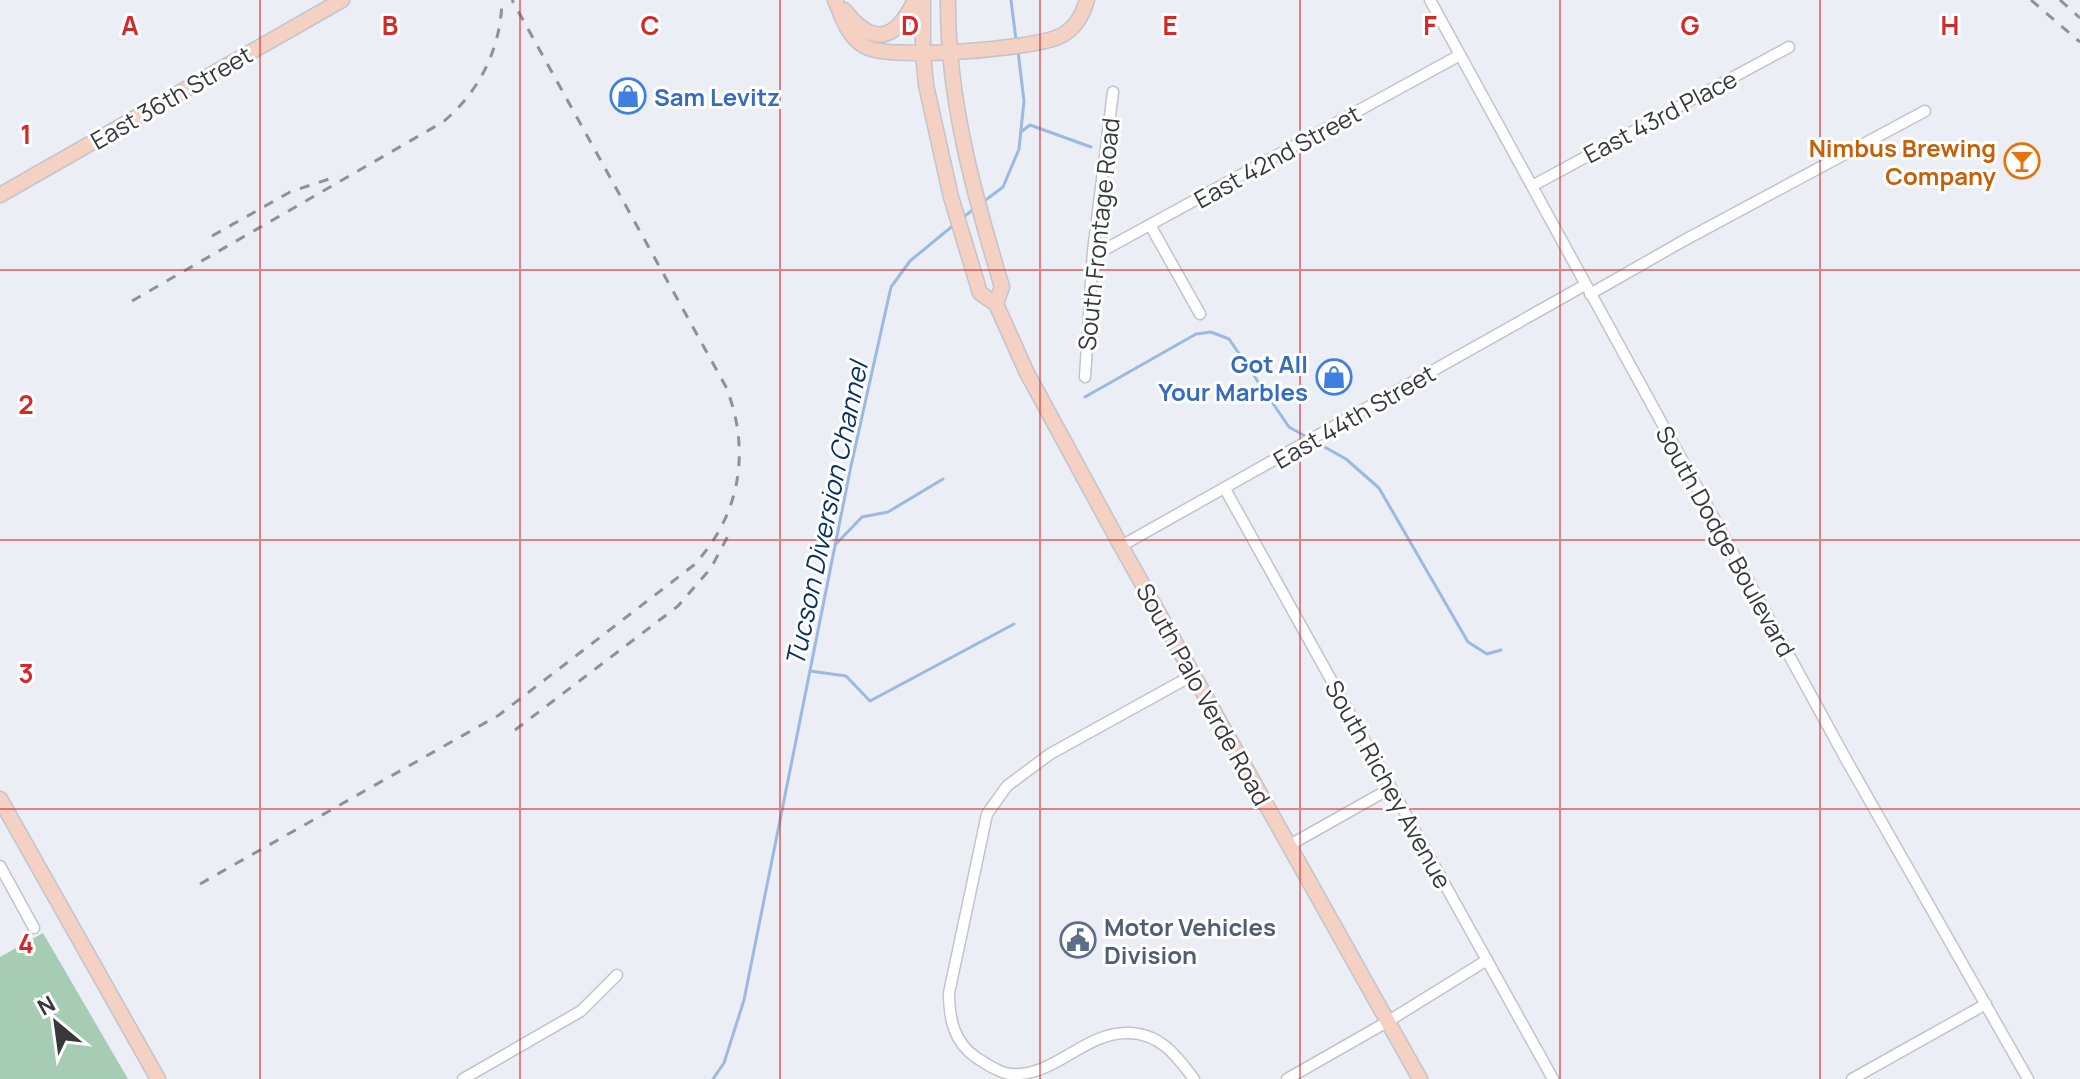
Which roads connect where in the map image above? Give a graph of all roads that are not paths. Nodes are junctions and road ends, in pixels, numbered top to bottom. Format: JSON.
{"nodes":[{"id":1,"x":342,"y":0,"type":"edge"},
{"id":2,"x":915,"y":0,"type":"edge"},
{"id":3,"x":923,"y":0,"type":"edge"},
{"id":4,"x":948,"y":0,"type":"edge"},
{"id":5,"x":1087,"y":0,"type":"edge"},
{"id":6,"x":1430,"y":0,"type":"edge"},
{"id":7,"x":836,"y":2,"type":"edge"},
{"id":8,"x":1789,"y":47,"type":"dead end"},
{"id":9,"x":951,"y":51,"type":"junction"},
{"id":10,"x":923,"y":52,"type":"junction"},
{"id":11,"x":1460,"y":55,"type":"junction"},
{"id":12,"x":1113,"y":92,"type":"dead end"},
{"id":13,"x":1925,"y":111,"type":"dead end"},
{"id":14,"x":1532,"y":186,"type":"junction"},
{"id":15,"x":0,"y":195,"type":"edge"},
{"id":16,"x":1150,"y":225,"type":"junction"},
{"id":17,"x":1093,"y":256,"type":"junction"},
{"id":18,"x":1588,"y":290,"type":"junction"},
{"id":19,"x":996,"y":304,"type":"junction"},
{"id":20,"x":1200,"y":314,"type":"dead end"},
{"id":21,"x":1085,"y":377,"type":"dead end"},
{"id":22,"x":1225,"y":489,"type":"junction"},
{"id":23,"x":1121,"y":546,"type":"junction"},
{"id":24,"x":1193,"y":675,"type":"junction"},
{"id":25,"x":1391,"y":788,"type":"junction"},
{"id":26,"x":0,"y":799,"type":"edge"},
{"id":27,"x":1288,"y":846,"type":"junction"},
{"id":28,"x":2,"y":873,"type":"edge"},
{"id":29,"x":34,"y":928,"type":"dead end"},
{"id":30,"x":1487,"y":960,"type":"junction"},
{"id":31,"x":617,"y":975,"type":"dead end"},
{"id":32,"x":1986,"y":1004,"type":"junction"},
{"id":33,"x":1387,"y":1022,"type":"junction"},
{"id":34,"x":1857,"y":1078,"type":"edge"},
{"id":35,"x":158,"y":1079,"type":"edge"},
{"id":36,"x":463,"y":1079,"type":"edge"},
{"id":37,"x":1194,"y":1079,"type":"edge"},
{"id":38,"x":1287,"y":1079,"type":"edge"},
{"id":39,"x":1420,"y":1079,"type":"edge"},
{"id":40,"x":1553,"y":1079,"type":"edge"},
{"id":41,"x":2028,"y":1079,"type":"edge"}],
"edges":[{"from":1,"to":15,"type":"main road","name":"East 36th Street"},
{"from":2,"to":7,"type":"main road"},
{"from":3,"to":10,"type":"main road","name":"South Palo Verde Road"},
{"from":4,"to":9,"type":"main road","name":"South Palo Verde Road"},
{"from":5,"to":9,"type":"main road"},
{"from":6,"to":11,"type":"street","name":"South Dodge Boulevard"},
{"from":7,"to":10,"type":"main road"},
{"from":8,"to":14,"type":"street","name":"East 43rd Place"},
{"from":9,"to":10,"type":"main road"},
{"from":9,"to":19,"type":"main road","name":"South Palo Verde Road"},
{"from":10,"to":19,"type":"main road","name":"South Palo Verde Road"},
{"from":11,"to":14,"type":"street","name":"South Dodge Boulevard"},
{"from":11,"to":16,"type":"street","name":"East 42nd Street"},
{"from":12,"to":17,"type":"street","name":"South Frontage Road"},
{"from":13,"to":18,"type":"street","name":"East 44th Street"},
{"from":14,"to":18,"type":"street","name":"South Dodge Boulevard"},
{"from":16,"to":17,"type":"street","name":"East 42nd Street"},
{"from":16,"to":20,"type":"street"},
{"from":17,"to":21,"type":"street","name":"South Frontage Road"},
{"from":18,"to":22,"type":"street","name":"East 44th Street"},
{"from":18,"to":32,"type":"street","name":"South Dodge Boulevard"},
{"from":19,"to":23,"type":"main road","name":"South Palo Verde Road"},
{"from":22,"to":23,"type":"street","name":"East 44th Street"},
{"from":22,"to":25,"type":"street","name":"South Richey Avenue"},
{"from":23,"to":24,"type":"main road","name":"South Palo Verde Road"},
{"from":24,"to":27,"type":"main road","name":"South Palo Verde Road"},
{"from":24,"to":37,"type":"street"},
{"from":25,"to":27,"type":"street"},
{"from":25,"to":30,"type":"street","name":"South Richey Avenue"},
{"from":26,"to":35,"type":"main road"},
{"from":27,"to":33,"type":"main road","name":"South Palo Verde Road"},
{"from":28,"to":29,"type":"street"},
{"from":30,"to":33,"type":"street"},
{"from":30,"to":40,"type":"street","name":"South Richey Avenue"},
{"from":31,"to":36,"type":"street"},
{"from":32,"to":34,"type":"street"},
{"from":32,"to":41,"type":"street","name":"South Dodge Boulevard"},
{"from":33,"to":38,"type":"street"},
{"from":33,"to":39,"type":"main road","name":"South Palo Verde Road"}]}
